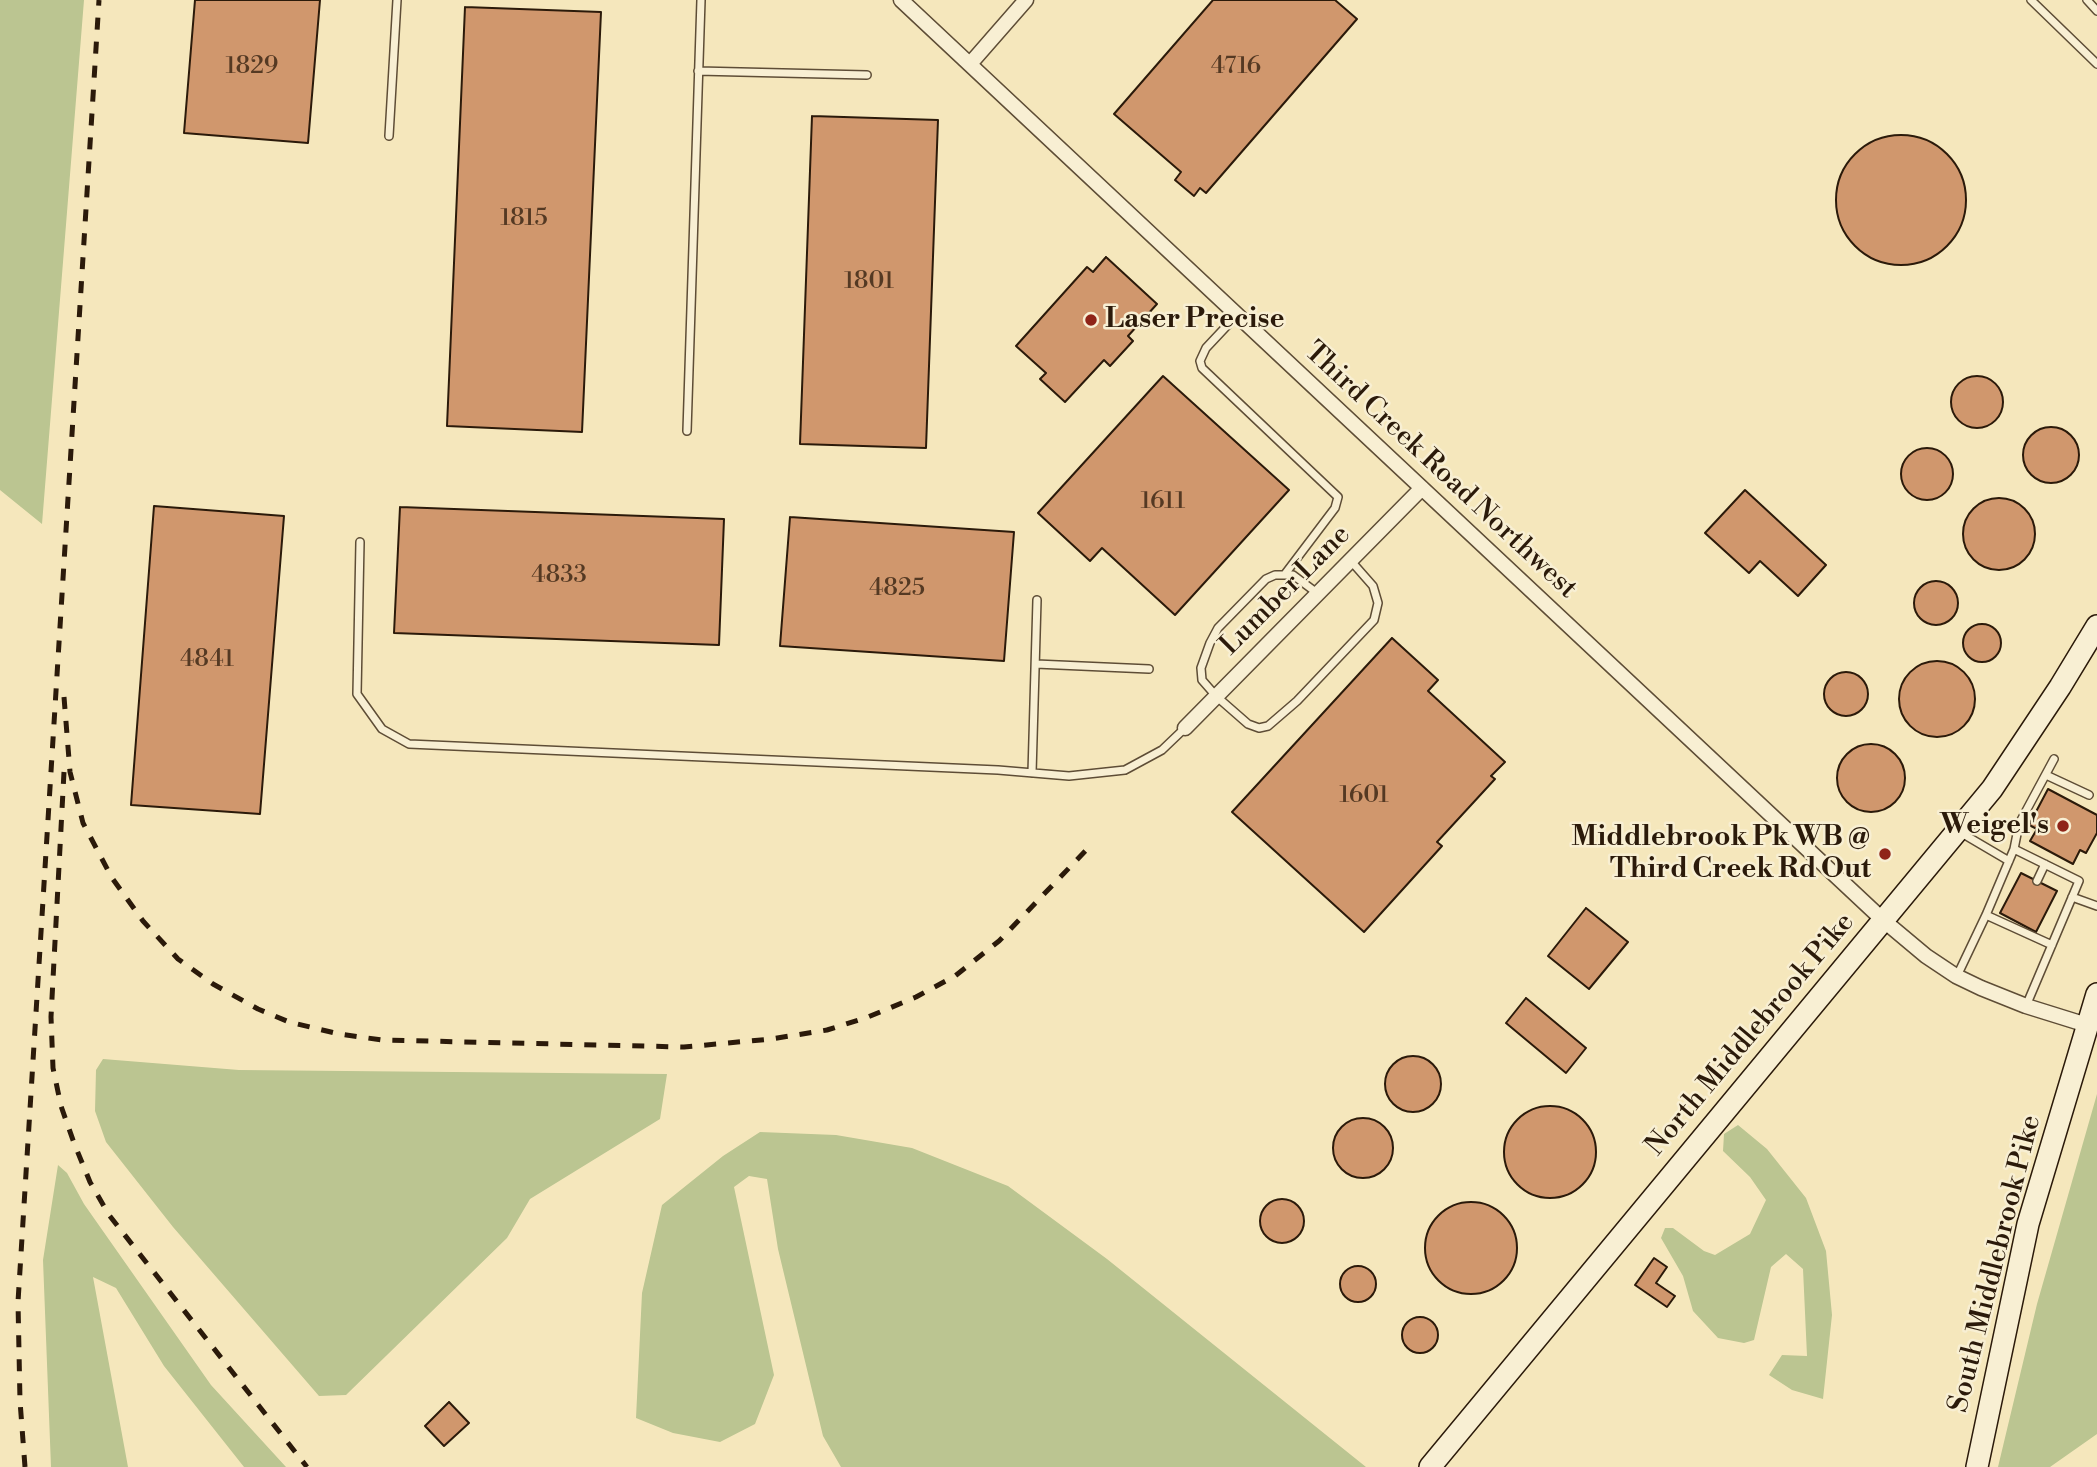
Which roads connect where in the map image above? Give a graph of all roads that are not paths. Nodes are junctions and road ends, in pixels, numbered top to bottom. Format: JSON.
{"nodes":[{"id":1,"x":397,"y":0,"type":"edge"},
{"id":2,"x":701,"y":0,"type":"edge"},
{"id":3,"x":901,"y":0,"type":"edge"},
{"id":4,"x":1026,"y":0,"type":"edge"},
{"id":5,"x":2031,"y":0,"type":"edge"},
{"id":6,"x":2087,"y":0,"type":"edge"},
{"id":7,"x":2097,"y":11,"type":"edge"},
{"id":8,"x":970,"y":64,"type":"junction"},
{"id":9,"x":2097,"y":64,"type":"edge"},
{"id":10,"x":698,"y":71,"type":"junction"},
{"id":11,"x":867,"y":75,"type":"dead end"},
{"id":12,"x":389,"y":136,"type":"dead end"},
{"id":13,"x":1238,"y":315,"type":"junction"},
{"id":14,"x":687,"y":431,"type":"dead end"},
{"id":15,"x":1422,"y":488,"type":"junction"},
{"id":16,"x":360,"y":542,"type":"dead end"},
{"id":17,"x":1351,"y":561,"type":"junction"},
{"id":18,"x":1285,"y":574,"type":"junction"},
{"id":19,"x":1318,"y":594,"type":"junction"},
{"id":20,"x":1037,"y":600,"type":"dead end"},
{"id":21,"x":2097,"y":626,"type":"edge"},
{"id":22,"x":1035,"y":664,"type":"junction"},
{"id":23,"x":1149,"y":669,"type":"dead end"},
{"id":24,"x":1216,"y":696,"type":"junction"},
{"id":25,"x":1185,"y":728,"type":"joint"},
{"id":26,"x":2054,"y":759,"type":"dead end"},
{"id":27,"x":1032,"y":773,"type":"junction"},
{"id":28,"x":2046,"y":775,"type":"junction"},
{"id":29,"x":2089,"y":795,"type":"dead end"},
{"id":30,"x":1958,"y":831,"type":"junction"},
{"id":31,"x":2014,"y":849,"type":"junction"},
{"id":32,"x":2009,"y":861,"type":"junction"},
{"id":33,"x":2045,"y":864,"type":"junction"},
{"id":34,"x":2037,"y":881,"type":"dead end"},
{"id":35,"x":2072,"y":897,"type":"junction"},
{"id":36,"x":2097,"y":906,"type":"edge"},
{"id":37,"x":1986,"y":915,"type":"junction"},
{"id":38,"x":1883,"y":920,"type":"junction"},
{"id":39,"x":2052,"y":945,"type":"junction"},
{"id":40,"x":1956,"y":976,"type":"junction"},
{"id":41,"x":2097,"y":994,"type":"edge"},
{"id":42,"x":2026,"y":1006,"type":"junction"},
{"id":43,"x":2092,"y":1028,"type":"edge"},
{"id":44,"x":1430,"y":1467,"type":"edge"},
{"id":45,"x":1977,"y":1467,"type":"edge"}],
"edges":[{"from":1,"to":12,"type":"lane"},
{"from":2,"to":10,"type":"lane"},
{"from":3,"to":8,"type":"street","name":"Third Creek Road Northwest"},
{"from":4,"to":8,"type":"street"},
{"from":5,"to":9,"type":"lane"},
{"from":6,"to":7,"type":"lane"},
{"from":8,"to":13,"type":"street","name":"Third Creek Road Northwest"},
{"from":10,"to":11,"type":"lane"},
{"from":10,"to":14,"type":"lane"},
{"from":13,"to":15,"type":"street","name":"Third Creek Road Northwest"},
{"from":13,"to":18,"type":"lane"},
{"from":15,"to":17,"type":"street","name":"Lumber Lane"},
{"from":15,"to":38,"type":"street","name":"Third Creek Road Northwest"},
{"from":16,"to":27,"type":"lane"},
{"from":17,"to":19,"type":"street","name":"Lumber Lane"},
{"from":17,"to":24,"type":"lane"},
{"from":18,"to":19,"type":"lane"},
{"from":18,"to":24,"type":"lane"},
{"from":19,"to":24,"type":"street","name":"Lumber Lane"},
{"from":20,"to":22,"type":"lane"},
{"from":21,"to":30,"type":"main road","name":"North Middlebrook Pike"},
{"from":22,"to":23,"type":"lane"},
{"from":22,"to":27,"type":"lane"},
{"from":24,"to":25,"type":"street","name":"Lumber Lane"},
{"from":25,"to":27,"type":"lane"},
{"from":26,"to":28,"type":"lane"},
{"from":28,"to":29,"type":"lane"},
{"from":28,"to":31,"type":"lane"},
{"from":30,"to":32,"type":"lane"},
{"from":30,"to":38,"type":"main road","name":"North Middlebrook Pike"},
{"from":31,"to":32,"type":"lane"},
{"from":31,"to":33,"type":"lane"},
{"from":32,"to":37,"type":"lane"},
{"from":33,"to":34,"type":"lane"},
{"from":33,"to":35,"type":"lane"},
{"from":35,"to":36,"type":"lane"},
{"from":35,"to":39,"type":"lane"},
{"from":37,"to":39,"type":"lane"},
{"from":37,"to":40,"type":"lane"},
{"from":38,"to":40,"type":"street","name":"Third Creek Road Northwest"},
{"from":38,"to":44,"type":"main road","name":"North Middlebrook Pike"},
{"from":39,"to":42,"type":"lane"},
{"from":40,"to":42,"type":"street","name":"Third Creek Road Northwest"},
{"from":41,"to":43,"type":"main road","name":"South Middlebrook Pike"},
{"from":42,"to":43,"type":"street","name":"Third Creek Road Northwest"},
{"from":43,"to":45,"type":"main road","name":"South Middlebrook Pike"}]}
